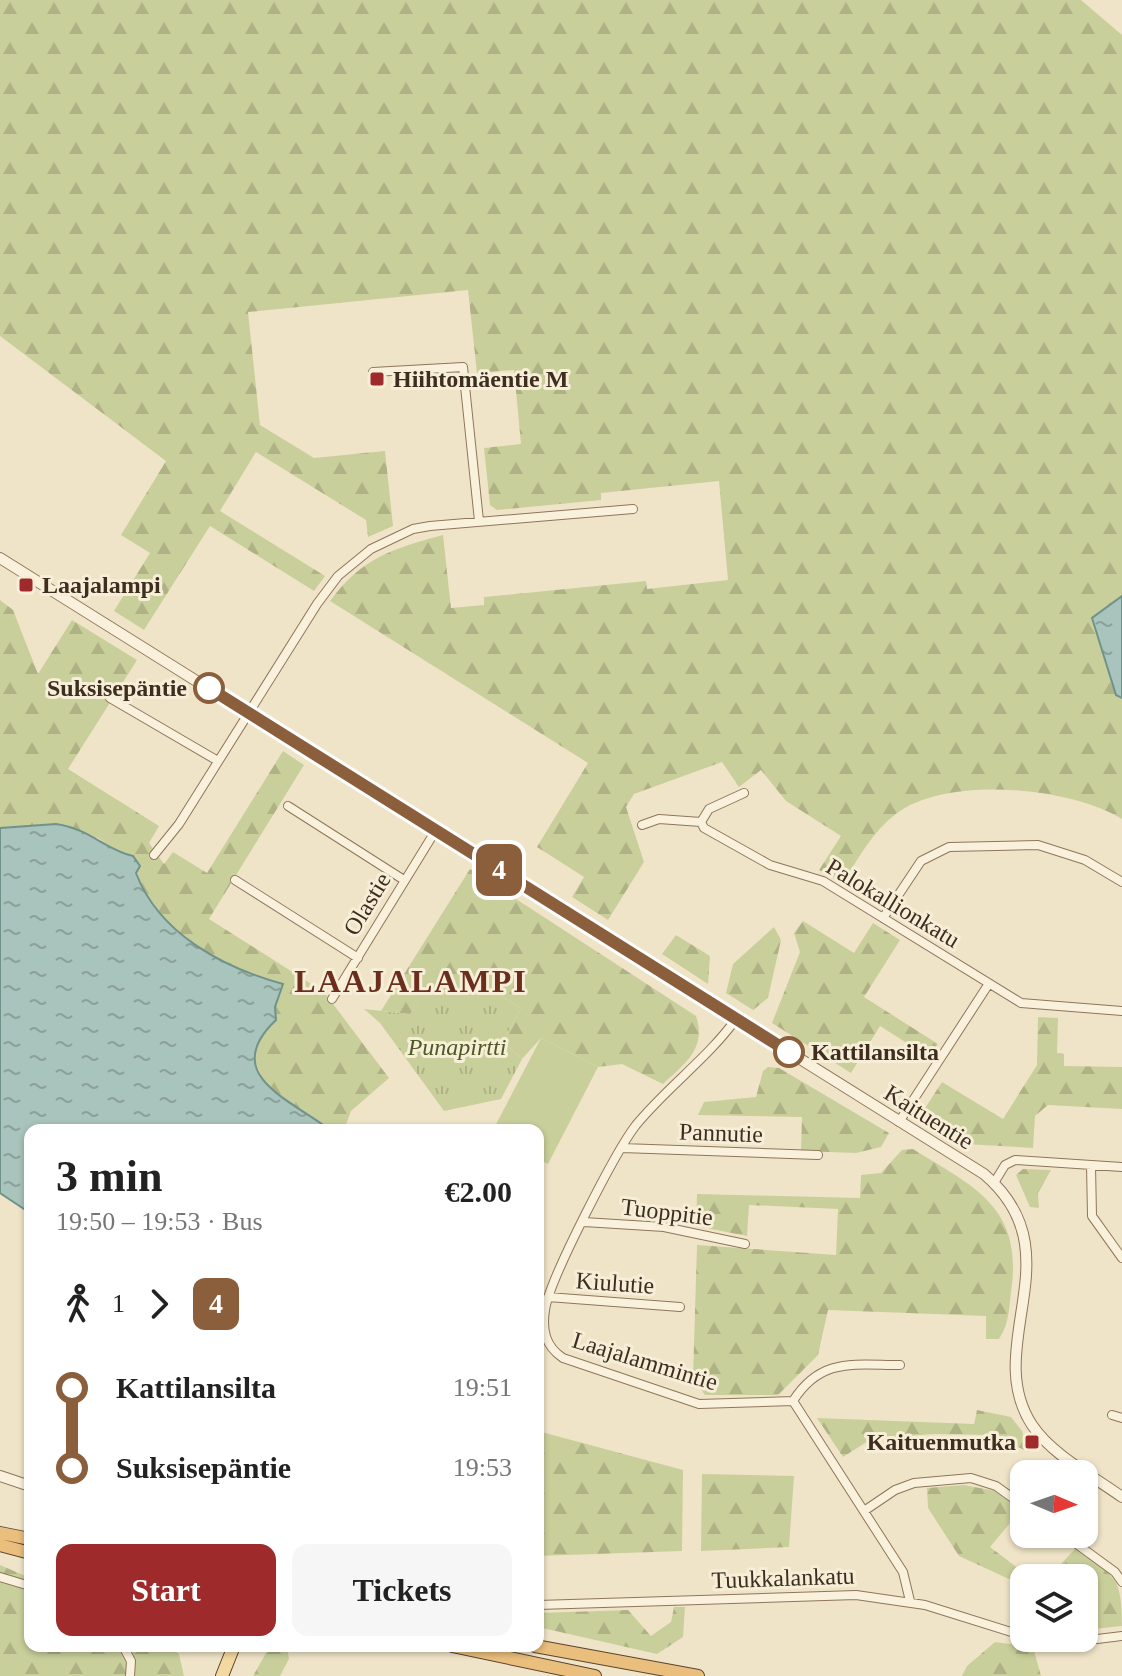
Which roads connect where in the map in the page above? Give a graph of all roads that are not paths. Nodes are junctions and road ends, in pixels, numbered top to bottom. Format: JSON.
{"nodes":[{"id":1,"x":373,"y":372,"type":"dead end"},
{"id":2,"x":633,"y":509,"type":"dead end"},
{"id":3,"x":479,"y":521,"type":"junction"},
{"id":4,"x":0,"y":558,"type":"edge"},
{"id":5,"x":110,"y":698,"type":"dead end"},
{"id":6,"x":250,"y":713,"type":"junction"},
{"id":7,"x":218,"y":761,"type":"junction"},
{"id":8,"x":744,"y":793,"type":"dead end"},
{"id":9,"x":288,"y":806,"type":"dead end"},
{"id":10,"x":701,"y":822,"type":"junction"},
{"id":11,"x":642,"y":825,"type":"dead end"},
{"id":12,"x":436,"y":830,"type":"junction"},
{"id":13,"x":154,"y":855,"type":"dead end"},
{"id":14,"x":235,"y":880,"type":"dead end"},
{"id":15,"x":404,"y":880,"type":"junction"},
{"id":16,"x":1122,"y":882,"type":"edge"},
{"id":17,"x":883,"y":918,"type":"junction"},
{"id":18,"x":358,"y":958,"type":"junction"},
{"id":19,"x":988,"y":985,"type":"junction"},
{"id":20,"x":332,"y":999,"type":"dead end"},
{"id":21,"x":1122,"y":1011,"type":"edge"},
{"id":22,"x":736,"y":1019,"type":"junction"},
{"id":23,"x":899,"y":1122,"type":"junction"},
{"id":24,"x":622,"y":1148,"type":"junction"},
{"id":25,"x":818,"y":1155,"type":"dead end"},
{"id":26,"x":1091,"y":1165,"type":"junction"},
{"id":27,"x":1122,"y":1167,"type":"edge"},
{"id":28,"x":994,"y":1183,"type":"junction"},
{"id":29,"x":584,"y":1222,"type":"junction"},
{"id":30,"x":745,"y":1244,"type":"dead end"},
{"id":31,"x":1122,"y":1258,"type":"edge"},
{"id":32,"x":548,"y":1297,"type":"junction"},
{"id":33,"x":680,"y":1307,"type":"dead end"},
{"id":34,"x":900,"y":1365,"type":"dead end"},
{"id":35,"x":793,"y":1401,"type":"junction"},
{"id":36,"x":1112,"y":1415,"type":"dead end"},
{"id":37,"x":1122,"y":1418,"type":"edge"},
{"id":38,"x":0,"y":1476,"type":"edge"},
{"id":39,"x":24,"y":1484,"type":"edge"},
{"id":40,"x":1010,"y":1496,"type":"edge"},
{"id":41,"x":1122,"y":1497,"type":"edge"},
{"id":42,"x":864,"y":1511,"type":"junction"},
{"id":43,"x":0,"y":1533,"type":"edge"},
{"id":44,"x":24,"y":1538,"type":"edge"},
{"id":45,"x":0,"y":1545,"type":"edge"},
{"id":46,"x":1082,"y":1548,"type":"edge"},
{"id":47,"x":24,"y":1551,"type":"edge"},
{"id":48,"x":0,"y":1577,"type":"edge"},
{"id":49,"x":1122,"y":1582,"type":"edge"},
{"id":50,"x":24,"y":1584,"type":"edge"},
{"id":51,"x":910,"y":1601,"type":"junction"},
{"id":52,"x":544,"y":1605,"type":"edge"},
{"id":53,"x":1010,"y":1632,"type":"edge"},
{"id":54,"x":1122,"y":1636,"type":"edge"},
{"id":55,"x":1098,"y":1639,"type":"edge"},
{"id":56,"x":544,"y":1648,"type":"edge"},
{"id":57,"x":126,"y":1652,"type":"edge"},
{"id":58,"x":232,"y":1652,"type":"edge"},
{"id":59,"x":481,"y":1652,"type":"edge"},
{"id":60,"x":130,"y":1676,"type":"edge"},
{"id":61,"x":222,"y":1676,"type":"edge"},
{"id":62,"x":595,"y":1676,"type":"edge"},
{"id":63,"x":698,"y":1676,"type":"edge"}],
"edges":[{"from":1,"to":3,"type":"street"},
{"from":2,"to":3,"type":"street"},
{"from":3,"to":6,"type":"street"},
{"from":4,"to":6,"type":"street","name":"Kaituentie"},
{"from":5,"to":7,"type":"street"},
{"from":6,"to":7,"type":"street"},
{"from":6,"to":12,"type":"street","name":"Kaituentie"},
{"from":7,"to":13,"type":"street"},
{"from":8,"to":10,"type":"street"},
{"from":9,"to":15,"type":"street"},
{"from":10,"to":11,"type":"street"},
{"from":10,"to":17,"type":"street","name":"Palokallionkatu"},
{"from":12,"to":15,"type":"street","name":"Olastie"},
{"from":12,"to":22,"type":"street","name":"Kaituentie"},
{"from":14,"to":18,"type":"street"},
{"from":15,"to":18,"type":"street","name":"Olastie"},
{"from":16,"to":17,"type":"street"},
{"from":17,"to":19,"type":"street","name":"Palokallionkatu"},
{"from":18,"to":20,"type":"street","name":"Olastie"},
{"from":19,"to":21,"type":"street","name":"Palokallionkatu"},
{"from":19,"to":23,"type":"street"},
{"from":22,"to":23,"type":"street","name":"Kaituentie"},
{"from":22,"to":24,"type":"street","name":"Laajalammintie"},
{"from":23,"to":28,"type":"street","name":"Kaituentie"},
{"from":24,"to":25,"type":"street","name":"Pannutie"},
{"from":24,"to":29,"type":"street","name":"Laajalammintie"},
{"from":26,"to":27,"type":"street"},
{"from":26,"to":28,"type":"street"},
{"from":26,"to":31,"type":"street"},
{"from":28,"to":41,"type":"street","name":"Kaituentie"},
{"from":29,"to":30,"type":"street","name":"Tuoppitie"},
{"from":29,"to":32,"type":"street","name":"Laajalammintie"},
{"from":32,"to":33,"type":"street","name":"Kiulutie"},
{"from":32,"to":35,"type":"street","name":"Laajalammintie"},
{"from":34,"to":35,"type":"street"},
{"from":35,"to":42,"type":"street"},
{"from":36,"to":37,"type":"street"},
{"from":38,"to":39,"type":"street"},
{"from":40,"to":42,"type":"street"},
{"from":42,"to":51,"type":"street"},
{"from":43,"to":44,"type":"highway"},
{"from":45,"to":47,"type":"highway"},
{"from":46,"to":49,"type":"street"},
{"from":48,"to":50,"type":"street"},
{"from":51,"to":52,"type":"street","name":"Tuukkalankatu"},
{"from":51,"to":53,"type":"street","name":"Tuukkalankatu"},
{"from":54,"to":55,"type":"street"},
{"from":56,"to":63,"type":"highway"},
{"from":57,"to":60,"type":"street"},
{"from":58,"to":61,"type":"main road"},
{"from":59,"to":62,"type":"highway"}]}
